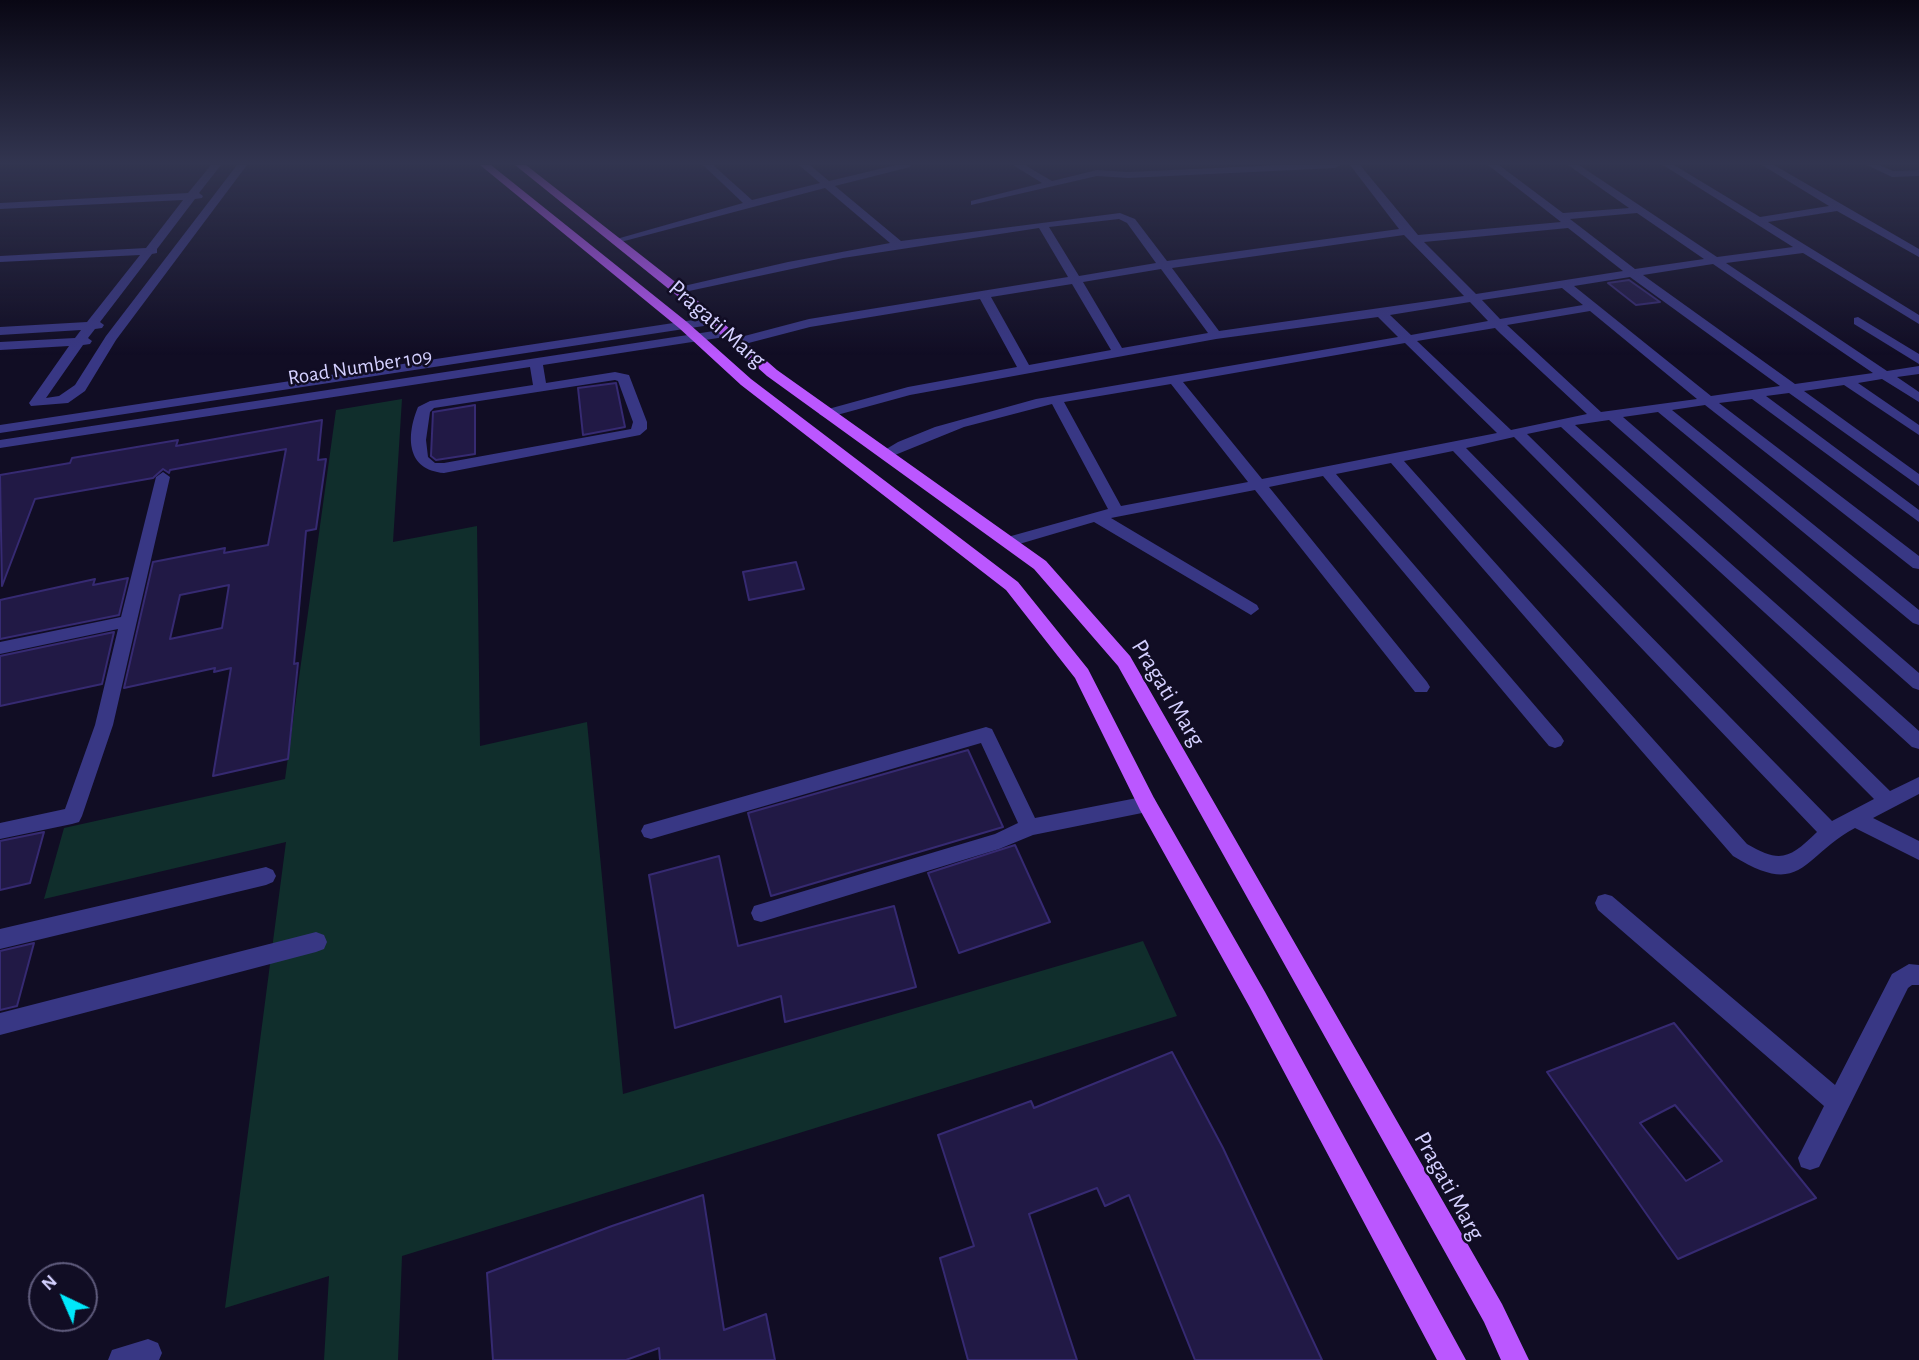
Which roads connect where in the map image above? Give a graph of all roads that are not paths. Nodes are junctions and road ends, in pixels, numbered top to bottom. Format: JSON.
{"nodes":[{"id":1,"x":166,"y":228,"type":"edge"},
{"id":2,"x":194,"y":228,"type":"edge"},
{"id":3,"x":563,"y":228,"type":"edge"},
{"id":4,"x":599,"y":228,"type":"edge"},
{"id":5,"x":667,"y":228,"type":"edge"},
{"id":6,"x":880,"y":228,"type":"edge"},
{"id":7,"x":1012,"y":228,"type":"edge"},
{"id":8,"x":1045,"y":228,"type":"edge"},
{"id":9,"x":1136,"y":228,"type":"edge"},
{"id":10,"x":1406,"y":228,"type":"edge"},
{"id":11,"x":1482,"y":228,"type":"edge"},
{"id":12,"x":1574,"y":228,"type":"edge"},
{"id":13,"x":1665,"y":228,"type":"edge"},
{"id":14,"x":1774,"y":228,"type":"edge"},
{"id":15,"x":1877,"y":228,"type":"edge"},
{"id":16,"x":1411,"y":235,"type":"junction"},
{"id":17,"x":617,"y":243,"type":"junction"},
{"id":18,"x":899,"y":245,"type":"junction"},
{"id":19,"x":1807,"y":249,"type":"junction"},
{"id":20,"x":178,"y":250,"type":"junction"},
{"id":21,"x":148,"y":251,"type":"junction"},
{"id":22,"x":1919,"y":254,"type":"edge"},
{"id":23,"x":0,"y":259,"type":"edge"},
{"id":24,"x":1713,"y":261,"type":"junction"},
{"id":25,"x":1166,"y":265,"type":"junction"},
{"id":26,"x":1633,"y":273,"type":"junction"},
{"id":27,"x":1076,"y":280,"type":"junction"},
{"id":28,"x":1565,"y":284,"type":"junction"},
{"id":29,"x":679,"y":291,"type":"junction"},
{"id":30,"x":983,"y":294,"type":"junction"},
{"id":31,"x":1472,"y":297,"type":"junction"},
{"id":32,"x":1592,"y":307,"type":"junction"},
{"id":33,"x":1381,"y":313,"type":"junction"},
{"id":34,"x":1919,"y":320,"type":"edge"},
{"id":35,"x":1858,"y":321,"type":"dead end"},
{"id":36,"x":1497,"y":323,"type":"junction"},
{"id":37,"x":122,"y":324,"type":"junction"},
{"id":38,"x":91,"y":326,"type":"junction"},
{"id":39,"x":0,"y":331,"type":"edge"},
{"id":40,"x":689,"y":332,"type":"junction"},
{"id":41,"x":726,"y":332,"type":"junction"},
{"id":42,"x":1216,"y":335,"type":"junction"},
{"id":43,"x":1407,"y":338,"type":"junction"},
{"id":44,"x":110,"y":339,"type":"junction"},
{"id":45,"x":79,"y":341,"type":"junction"},
{"id":46,"x":0,"y":346,"type":"edge"},
{"id":47,"x":1119,"y":353,"type":"junction"},
{"id":48,"x":1919,"y":360,"type":"edge"},
{"id":49,"x":536,"y":362,"type":"junction"},
{"id":50,"x":1919,"y":370,"type":"edge"},
{"id":51,"x":1026,"y":371,"type":"junction"},
{"id":52,"x":1884,"y":374,"type":"junction"},
{"id":53,"x":1174,"y":379,"type":"junction"},
{"id":54,"x":1847,"y":381,"type":"junction"},
{"id":55,"x":540,"y":388,"type":"junction"},
{"id":56,"x":1795,"y":390,"type":"junction"},
{"id":57,"x":1754,"y":394,"type":"junction"},
{"id":58,"x":1919,"y":398,"type":"edge"},
{"id":59,"x":1056,"y":400,"type":"junction"},
{"id":60,"x":1708,"y":401,"type":"junction"},
{"id":61,"x":1661,"y":408,"type":"junction"},
{"id":62,"x":826,"y":414,"type":"junction"},
{"id":63,"x":1605,"y":416,"type":"junction"},
{"id":64,"x":1564,"y":422,"type":"junction"},
{"id":65,"x":0,"y":429,"type":"edge"},
{"id":66,"x":1919,"y":431,"type":"edge"},
{"id":67,"x":1512,"y":433,"type":"junction"},
{"id":68,"x":0,"y":444,"type":"edge"},
{"id":69,"x":1456,"y":446,"type":"junction"},
{"id":70,"x":885,"y":454,"type":"junction"},
{"id":71,"x":1393,"y":457,"type":"junction"},
{"id":72,"x":1326,"y":471,"type":"junction"},
{"id":73,"x":163,"y":477,"type":"dead end"},
{"id":74,"x":1919,"y":481,"type":"edge"},
{"id":75,"x":1259,"y":485,"type":"junction"},
{"id":76,"x":1117,"y":512,"type":"junction"},
{"id":77,"x":1096,"y":516,"type":"junction"},
{"id":78,"x":1919,"y":517,"type":"edge"},
{"id":79,"x":1009,"y":542,"type":"junction"},
{"id":80,"x":1919,"y":564,"type":"edge"},
{"id":81,"x":1251,"y":609,"type":"dead end"},
{"id":82,"x":1919,"y":619,"type":"edge"},
{"id":83,"x":130,"y":621,"type":"junction"},
{"id":84,"x":0,"y":648,"type":"edge"},
{"id":85,"x":1919,"y":683,"type":"edge"},
{"id":86,"x":1421,"y":687,"type":"dead end"},
{"id":87,"x":1555,"y":741,"type":"dead end"},
{"id":88,"x":1919,"y":742,"type":"edge"},
{"id":89,"x":1919,"y":785,"type":"edge"},
{"id":90,"x":1888,"y":801,"type":"junction"},
{"id":91,"x":1147,"y":804,"type":"junction"},
{"id":92,"x":1854,"y":818,"type":"junction"},
{"id":93,"x":1030,"y":827,"type":"junction"},
{"id":94,"x":0,"y":831,"type":"edge"},
{"id":95,"x":651,"y":831,"type":"dead end"},
{"id":96,"x":1830,"y":832,"type":"junction"},
{"id":97,"x":1919,"y":851,"type":"edge"},
{"id":98,"x":266,"y":876,"type":"dead end"},
{"id":99,"x":1605,"y":903,"type":"dead end"},
{"id":100,"x":761,"y":913,"type":"dead end"},
{"id":101,"x":0,"y":939,"type":"edge"},
{"id":102,"x":316,"y":942,"type":"dead end"},
{"id":103,"x":1919,"y":975,"type":"edge"},
{"id":104,"x":0,"y":1024,"type":"edge"},
{"id":105,"x":1838,"y":1103,"type":"junction"},
{"id":106,"x":1810,"y":1158,"type":"dead end"},
{"id":107,"x":1452,"y":1360,"type":"edge"},
{"id":108,"x":1515,"y":1360,"type":"edge"}],
"edges":[{"from":1,"to":21,"type":"street"},
{"from":2,"to":20,"type":"street"},
{"from":3,"to":40,"type":"main road","name":"Pragati Marg"},
{"from":4,"to":17,"type":"main road","name":"Pragati Marg"},
{"from":5,"to":17,"type":"street"},
{"from":6,"to":18,"type":"street"},
{"from":7,"to":18,"type":"street"},
{"from":8,"to":27,"type":"street"},
{"from":9,"to":25,"type":"street"},
{"from":10,"to":16,"type":"street"},
{"from":11,"to":16,"type":"street","name":"Road Number 109"},
{"from":12,"to":26,"type":"street"},
{"from":13,"to":24,"type":"street"},
{"from":14,"to":19,"type":"street"},
{"from":15,"to":22,"type":"street"},
{"from":16,"to":25,"type":"street","name":"Road Number 109"},
{"from":16,"to":31,"type":"street"},
{"from":17,"to":29,"type":"main road","name":"Pragati Marg"},
{"from":18,"to":29,"type":"street"},
{"from":19,"to":24,"type":"street"},
{"from":19,"to":34,"type":"street"},
{"from":20,"to":21,"type":"street"},
{"from":20,"to":37,"type":"street"},
{"from":21,"to":23,"type":"street"},
{"from":21,"to":38,"type":"street"},
{"from":24,"to":26,"type":"street"},
{"from":24,"to":52,"type":"street"},
{"from":25,"to":27,"type":"street","name":"Road Number 109"},
{"from":25,"to":42,"type":"street"},
{"from":26,"to":28,"type":"street"},
{"from":26,"to":56,"type":"street"},
{"from":27,"to":30,"type":"street","name":"Road Number 109"},
{"from":27,"to":47,"type":"street"},
{"from":28,"to":31,"type":"street"},
{"from":28,"to":32,"type":"street"},
{"from":29,"to":41,"type":"main road","name":"Pragati Marg"},
{"from":30,"to":41,"type":"street","name":"Road Number 109"},
{"from":30,"to":51,"type":"street"},
{"from":31,"to":33,"type":"street"},
{"from":31,"to":36,"type":"street"},
{"from":32,"to":36,"type":"street"},
{"from":32,"to":60,"type":"street"},
{"from":33,"to":42,"type":"street"},
{"from":33,"to":43,"type":"street"},
{"from":35,"to":48,"type":"street"},
{"from":36,"to":43,"type":"street"},
{"from":36,"to":63,"type":"street"},
{"from":37,"to":38,"type":"street"},
{"from":37,"to":44,"type":"street"},
{"from":38,"to":39,"type":"street"},
{"from":38,"to":45,"type":"street"},
{"from":40,"to":41,"type":"street","name":"Road Number 109"},
{"from":40,"to":49,"type":"street","name":"Road Number 109"},
{"from":40,"to":65,"type":"street","name":"Road Number 109"},
{"from":40,"to":91,"type":"main road","name":"Pragati Marg"},
{"from":41,"to":62,"type":"main road","name":"Pragati Marg"},
{"from":42,"to":47,"type":"street"},
{"from":43,"to":53,"type":"street"},
{"from":43,"to":67,"type":"street"},
{"from":44,"to":45,"type":"street"},
{"from":44,"to":45,"type":"street"},
{"from":45,"to":46,"type":"street"},
{"from":47,"to":51,"type":"street"},
{"from":49,"to":55,"type":"street"},
{"from":49,"to":68,"type":"street","name":"Road Number 109"},
{"from":50,"to":52,"type":"street"},
{"from":51,"to":62,"type":"street"},
{"from":52,"to":54,"type":"street"},
{"from":52,"to":58,"type":"street"},
{"from":53,"to":59,"type":"street"},
{"from":53,"to":75,"type":"street"},
{"from":54,"to":56,"type":"street"},
{"from":54,"to":66,"type":"street"},
{"from":55,"to":55,"type":"street"},
{"from":56,"to":57,"type":"street"},
{"from":56,"to":74,"type":"street"},
{"from":57,"to":60,"type":"street"},
{"from":57,"to":78,"type":"street"},
{"from":59,"to":70,"type":"street"},
{"from":59,"to":76,"type":"street"},
{"from":60,"to":61,"type":"street"},
{"from":60,"to":80,"type":"street"},
{"from":61,"to":63,"type":"street"},
{"from":61,"to":82,"type":"street"},
{"from":62,"to":70,"type":"main road","name":"Pragati Marg"},
{"from":63,"to":64,"type":"street"},
{"from":63,"to":85,"type":"street"},
{"from":64,"to":67,"type":"street"},
{"from":64,"to":88,"type":"street"},
{"from":67,"to":69,"type":"street"},
{"from":67,"to":90,"type":"street"},
{"from":69,"to":71,"type":"street"},
{"from":69,"to":96,"type":"street"},
{"from":70,"to":79,"type":"main road","name":"Pragati Marg"},
{"from":71,"to":72,"type":"street"},
{"from":71,"to":96,"type":"street"},
{"from":72,"to":75,"type":"street"},
{"from":72,"to":87,"type":"street"},
{"from":73,"to":83,"type":"street"},
{"from":75,"to":76,"type":"street"},
{"from":75,"to":86,"type":"street"},
{"from":76,"to":77,"type":"street"},
{"from":77,"to":79,"type":"street"},
{"from":77,"to":81,"type":"street"},
{"from":79,"to":108,"type":"main road","name":"Pragati Marg"},
{"from":83,"to":84,"type":"street"},
{"from":83,"to":94,"type":"street"},
{"from":89,"to":90,"type":"street"},
{"from":90,"to":92,"type":"street"},
{"from":91,"to":93,"type":"street"},
{"from":91,"to":107,"type":"main road","name":"Pragati Marg"},
{"from":92,"to":96,"type":"street"},
{"from":92,"to":97,"type":"street"},
{"from":93,"to":95,"type":"street"},
{"from":93,"to":100,"type":"street"},
{"from":98,"to":101,"type":"street"},
{"from":99,"to":105,"type":"street"},
{"from":102,"to":104,"type":"street"},
{"from":103,"to":105,"type":"street"},
{"from":105,"to":106,"type":"street"}]}
